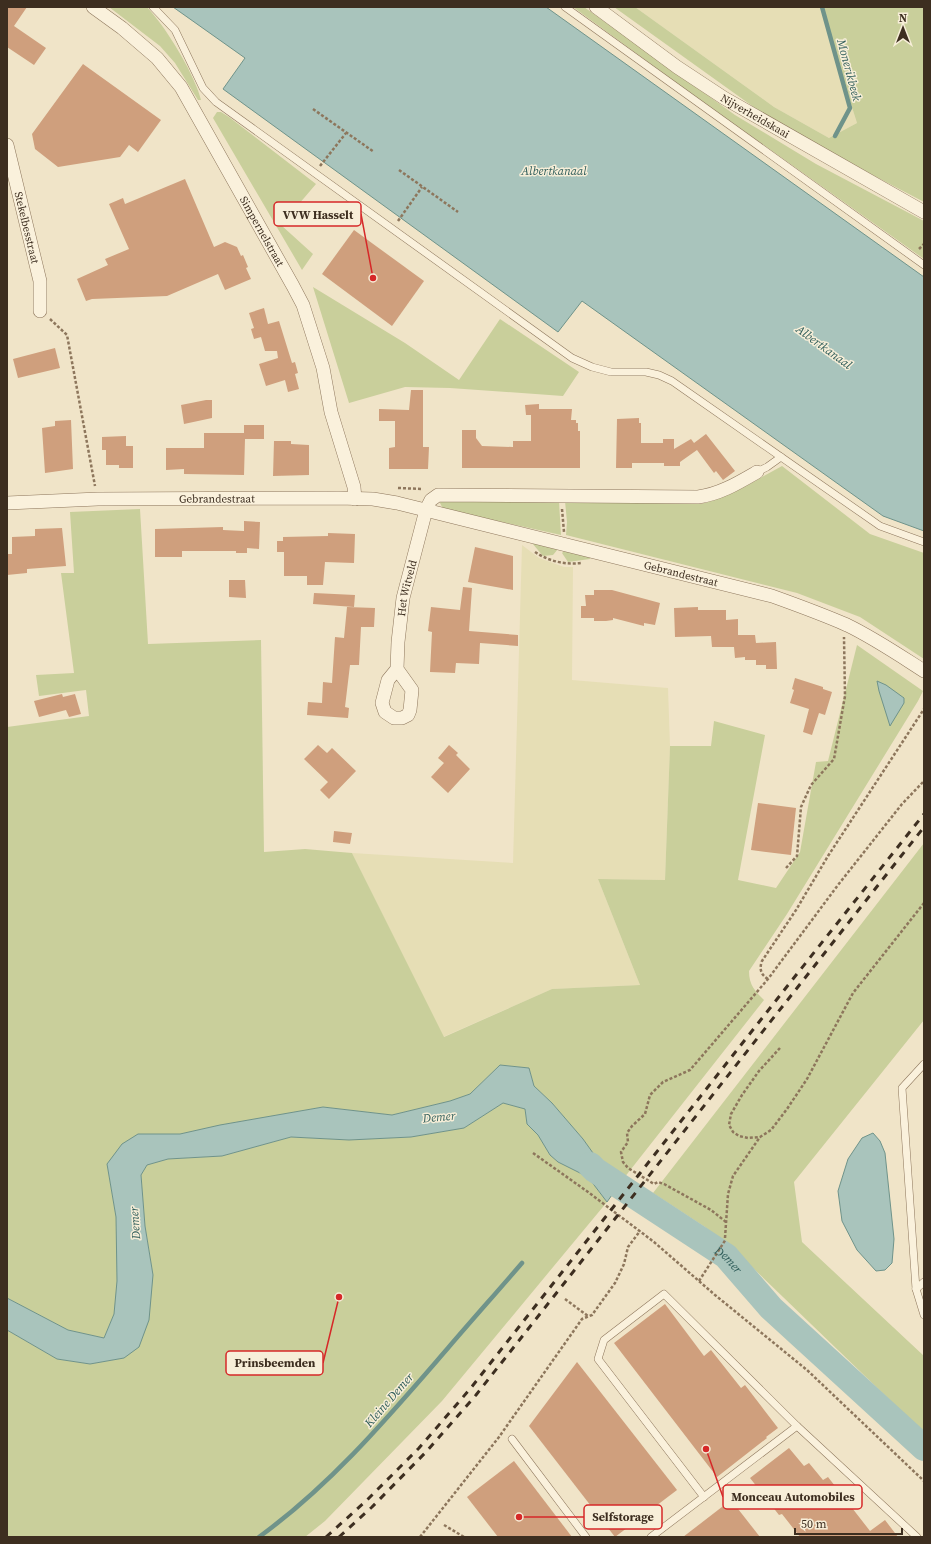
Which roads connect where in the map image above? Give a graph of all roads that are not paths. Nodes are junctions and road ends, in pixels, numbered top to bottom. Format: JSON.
{"nodes":[{"id":1,"x":93,"y":7,"type":"edge"},
{"id":2,"x":153,"y":7,"type":"edge"},
{"id":3,"x":565,"y":7,"type":"edge"},
{"id":4,"x":596,"y":7,"type":"edge"},
{"id":5,"x":7,"y":145,"type":"edge"},
{"id":6,"x":924,"y":212,"type":"edge"},
{"id":7,"x":924,"y":265,"type":"edge"},
{"id":8,"x":40,"y":311,"type":"road end"},
{"id":9,"x":781,"y":457,"type":"junction"},
{"id":10,"x":757,"y":472,"type":"joint"},
{"id":11,"x":355,"y":498,"type":"junction"},
{"id":12,"x":7,"y":503,"type":"edge"},
{"id":13,"x":426,"y":510,"type":"junction"},
{"id":14,"x":924,"y":542,"type":"edge"},
{"id":15,"x":397,"y":669,"type":"dead end"},
{"id":16,"x":924,"y":671,"type":"edge"},
{"id":17,"x":924,"y":1064,"type":"edge"},
{"id":18,"x":924,"y":1282,"type":"edge"},
{"id":19,"x":916,"y":1289,"type":"junction"},
{"id":20,"x":924,"y":1315,"type":"edge"},
{"id":21,"x":797,"y":1426,"type":"junction"},
{"id":22,"x":512,"y":1439,"type":"dead end"},
{"id":23,"x":704,"y":1497,"type":"junction"},
{"id":24,"x":586,"y":1537,"type":"edge"},
{"id":25,"x":651,"y":1537,"type":"edge"},
{"id":26,"x":917,"y":1537,"type":"edge"}],
"edges":[{"from":1,"to":11,"type":"street","name":"Simpernelstraat"},
{"from":2,"to":9,"type":"lane"},
{"from":3,"to":7,"type":"lane"},
{"from":4,"to":6,"type":"street","name":"Nijverheidskaai"},
{"from":5,"to":8,"type":"street","name":"Stekelbesstraat"},
{"from":9,"to":10,"type":"lane"},
{"from":9,"to":14,"type":"lane"},
{"from":10,"to":13,"type":"street"},
{"from":11,"to":12,"type":"street","name":"Gebrandestraat"},
{"from":11,"to":13,"type":"street","name":"Gebrandestraat"},
{"from":13,"to":15,"type":"street","name":"Het Witveld"},
{"from":13,"to":16,"type":"street","name":"Gebrandestraat"},
{"from":17,"to":19,"type":"lane"},
{"from":18,"to":19,"type":"lane"},
{"from":19,"to":20,"type":"lane"},
{"from":21,"to":23,"type":"lane"},
{"from":21,"to":23,"type":"lane"},
{"from":21,"to":26,"type":"lane"},
{"from":22,"to":24,"type":"lane"},
{"from":23,"to":25,"type":"lane"}]}
